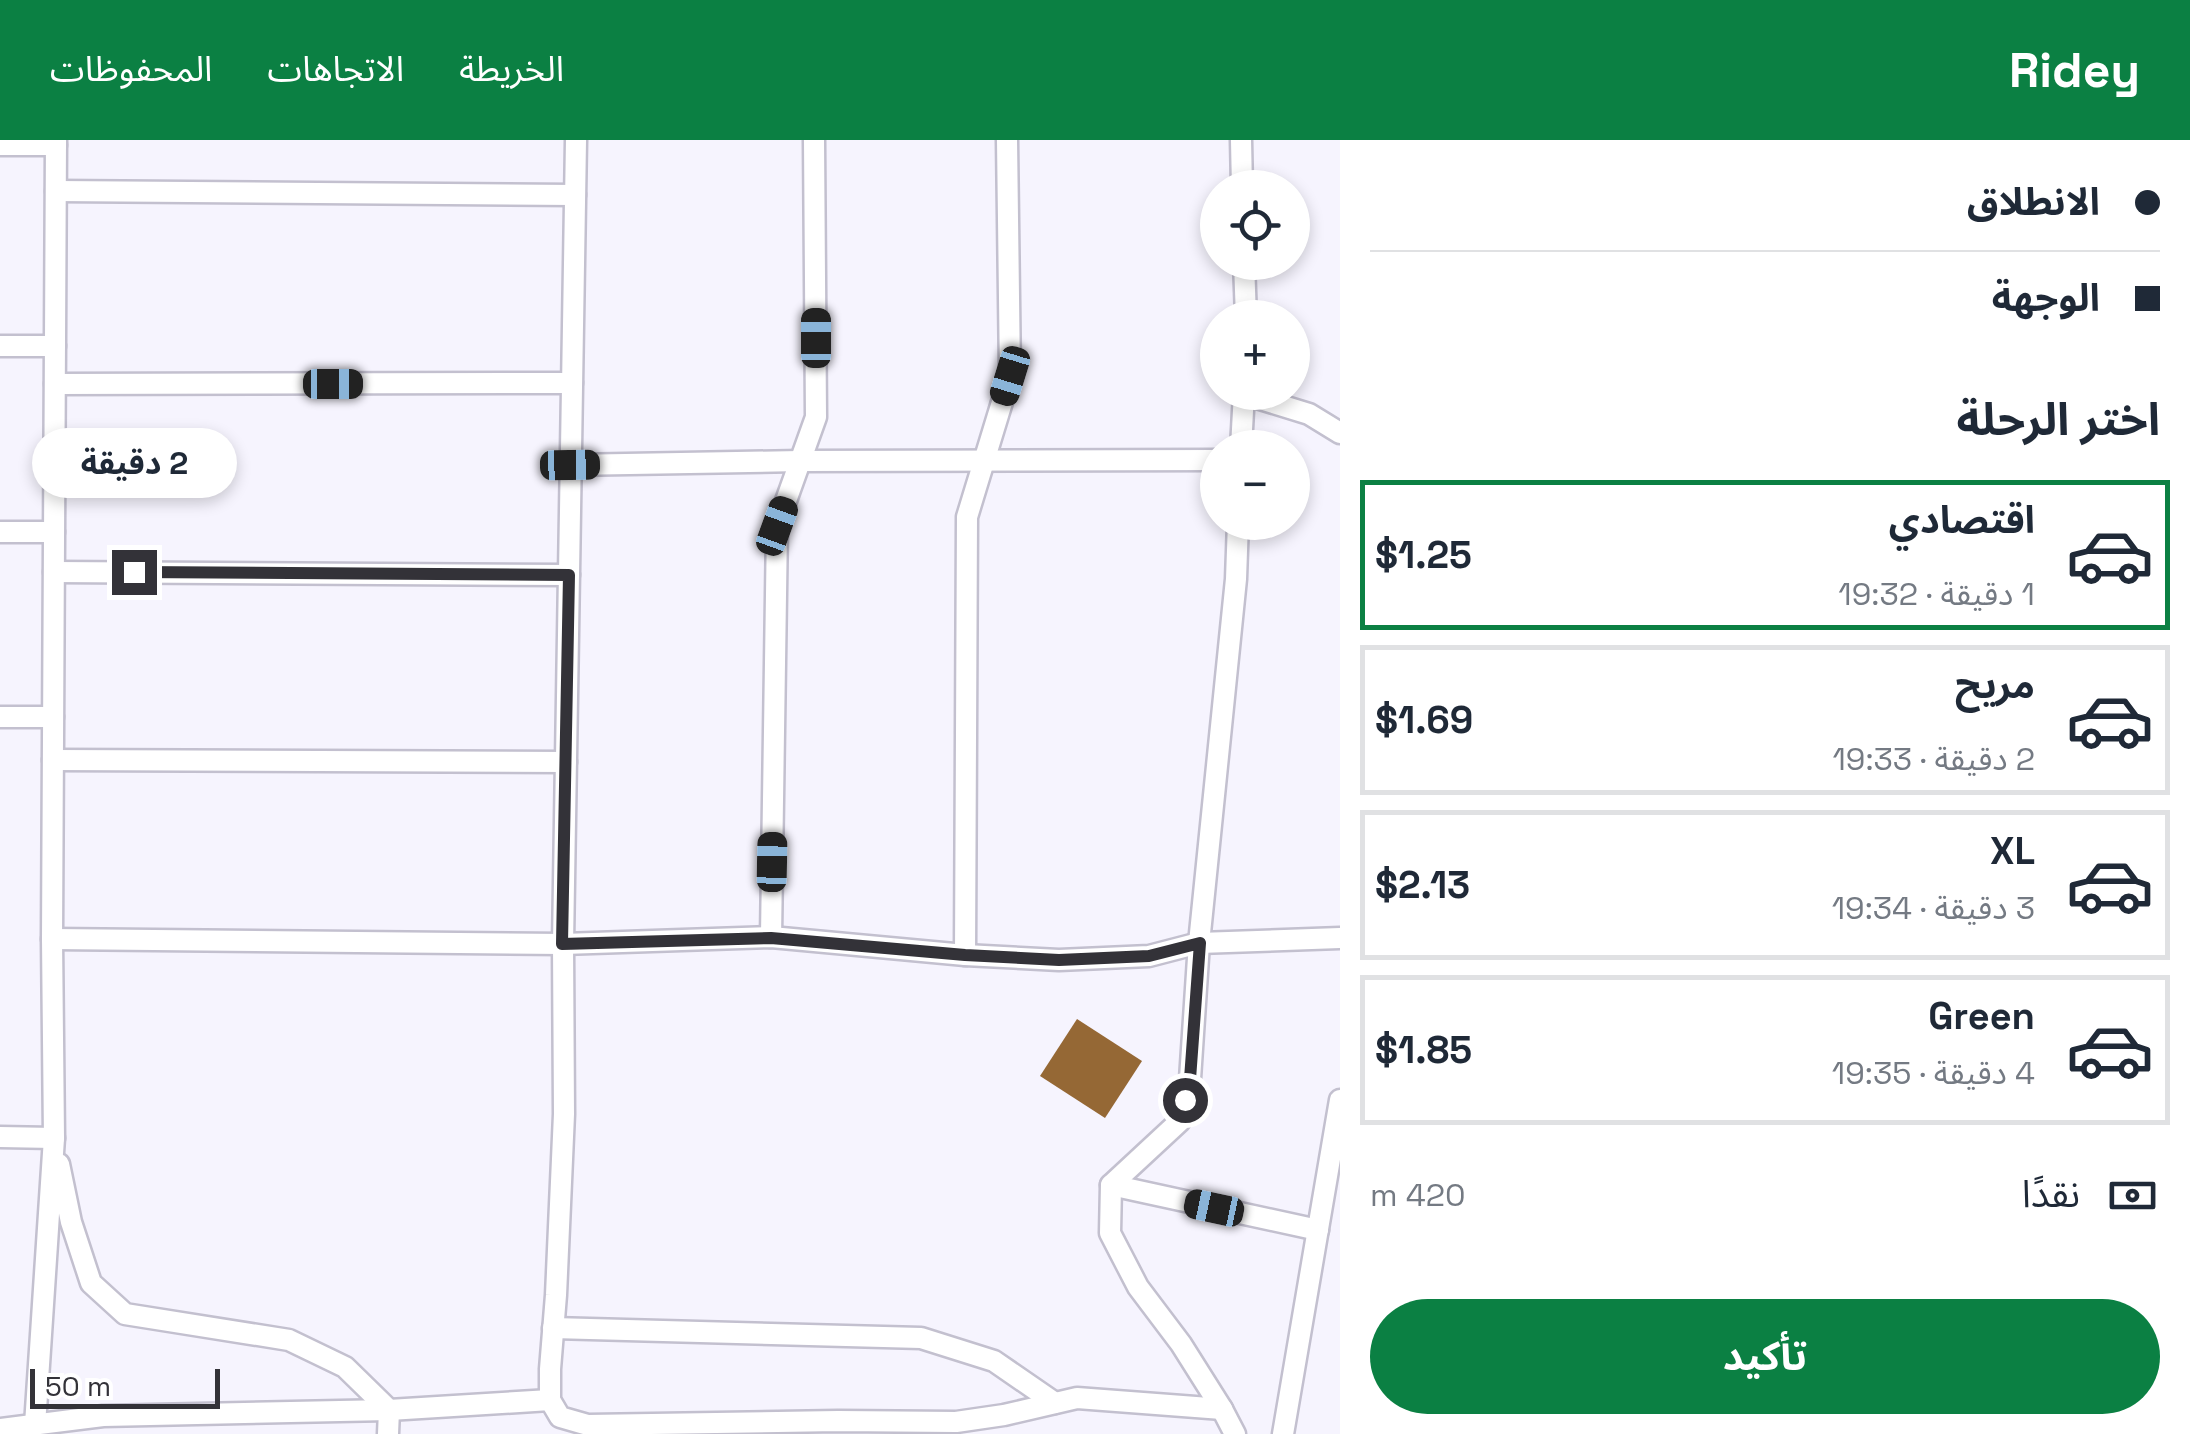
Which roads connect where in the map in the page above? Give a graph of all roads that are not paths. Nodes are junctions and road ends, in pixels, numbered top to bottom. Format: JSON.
{"nodes":[{"id":1,"x":576,"y":140,"type":"edge"},
{"id":2,"x":814,"y":140,"type":"edge"},
{"id":3,"x":1006,"y":140,"type":"edge"},
{"id":4,"x":1240,"y":140,"type":"edge"},
{"id":5,"x":56,"y":143,"type":"edge"},
{"id":6,"x":0,"y":146,"type":"edge"},
{"id":7,"x":1241,"y":170,"type":"edge"},
{"id":8,"x":56,"y":191,"type":"junction"},
{"id":9,"x":575,"y":195,"type":"junction"},
{"id":10,"x":0,"y":346,"type":"edge"},
{"id":11,"x":55,"y":346,"type":"junction"},
{"id":12,"x":572,"y":383,"type":"junction"},
{"id":13,"x":55,"y":384,"type":"junction"},
{"id":14,"x":1297,"y":410,"type":"edge"},
{"id":15,"x":1340,"y":434,"type":"edge"},
{"id":16,"x":984,"y":460,"type":"junction"},
{"id":17,"x":1200,"y":460,"type":"edge"},
{"id":18,"x":800,"y":461,"type":"junction"},
{"id":19,"x":570,"y":465,"type":"junction"},
{"id":20,"x":0,"y":532,"type":"edge"},
{"id":21,"x":54,"y":532,"type":"junction"},
{"id":22,"x":1237,"y":540,"type":"edge"},
{"id":23,"x":54,"y":572,"type":"junction"},
{"id":24,"x":569,"y":575,"type":"junction"},
{"id":25,"x":0,"y":716,"type":"edge"},
{"id":26,"x":54,"y":717,"type":"junction"},
{"id":27,"x":53,"y":760,"type":"junction"},
{"id":28,"x":566,"y":762,"type":"junction"},
{"id":29,"x":771,"y":938,"type":"junction"},
{"id":30,"x":1340,"y":938,"type":"edge"},
{"id":31,"x":52,"y":939,"type":"junction"},
{"id":32,"x":1200,"y":943,"type":"junction"},
{"id":33,"x":562,"y":944,"type":"junction"},
{"id":34,"x":965,"y":955,"type":"junction"},
{"id":35,"x":1340,"y":1100,"type":"edge"},
{"id":36,"x":0,"y":1137,"type":"edge"},
{"id":37,"x":54,"y":1138,"type":"junction"},
{"id":38,"x":1111,"y":1185,"type":"junction"},
{"id":39,"x":1318,"y":1230,"type":"junction"},
{"id":40,"x":553,"y":1328,"type":"junction"},
{"id":41,"x":550,"y":1400,"type":"junction"},
{"id":42,"x":1055,"y":1403,"type":"junction"},
{"id":43,"x":1222,"y":1409,"type":"junction"},
{"id":44,"x":389,"y":1410,"type":"junction"},
{"id":45,"x":35,"y":1425,"type":"junction"},
{"id":46,"x":0,"y":1428,"type":"edge"},
{"id":47,"x":388,"y":1434,"type":"edge"},
{"id":48,"x":1235,"y":1434,"type":"edge"},
{"id":49,"x":1283,"y":1434,"type":"edge"}],
"edges":[{"from":1,"to":9,"type":"street"},
{"from":2,"to":18,"type":"street"},
{"from":3,"to":16,"type":"street"},
{"from":4,"to":7,"type":"street"},
{"from":5,"to":6,"type":"street"},
{"from":5,"to":8,"type":"street"},
{"from":8,"to":9,"type":"street"},
{"from":8,"to":11,"type":"street"},
{"from":9,"to":12,"type":"street"},
{"from":10,"to":11,"type":"street"},
{"from":11,"to":13,"type":"street"},
{"from":12,"to":13,"type":"street"},
{"from":12,"to":19,"type":"street"},
{"from":13,"to":21,"type":"street"},
{"from":14,"to":15,"type":"street"},
{"from":16,"to":17,"type":"street"},
{"from":16,"to":18,"type":"street"},
{"from":16,"to":34,"type":"street"},
{"from":18,"to":19,"type":"street"},
{"from":18,"to":29,"type":"street"},
{"from":19,"to":24,"type":"street"},
{"from":20,"to":21,"type":"street"},
{"from":21,"to":23,"type":"street"},
{"from":22,"to":32,"type":"street"},
{"from":23,"to":24,"type":"street"},
{"from":23,"to":26,"type":"street"},
{"from":24,"to":28,"type":"street"},
{"from":25,"to":26,"type":"street"},
{"from":26,"to":27,"type":"street"},
{"from":27,"to":28,"type":"street"},
{"from":27,"to":31,"type":"street"},
{"from":28,"to":33,"type":"street"},
{"from":29,"to":33,"type":"street"},
{"from":29,"to":34,"type":"street"},
{"from":30,"to":32,"type":"street"},
{"from":31,"to":33,"type":"street"},
{"from":31,"to":37,"type":"street"},
{"from":32,"to":34,"type":"street"},
{"from":32,"to":38,"type":"street"},
{"from":33,"to":40,"type":"street"},
{"from":35,"to":39,"type":"street"},
{"from":36,"to":37,"type":"street"},
{"from":37,"to":44,"type":"street"},
{"from":37,"to":45,"type":"street"},
{"from":38,"to":39,"type":"street"},
{"from":38,"to":43,"type":"street"},
{"from":39,"to":49,"type":"street"},
{"from":40,"to":41,"type":"street"},
{"from":40,"to":42,"type":"street"},
{"from":41,"to":42,"type":"street"},
{"from":41,"to":44,"type":"street"},
{"from":42,"to":43,"type":"street"},
{"from":43,"to":48,"type":"street"},
{"from":44,"to":45,"type":"street"},
{"from":44,"to":47,"type":"street"},
{"from":45,"to":46,"type":"street"}]}
